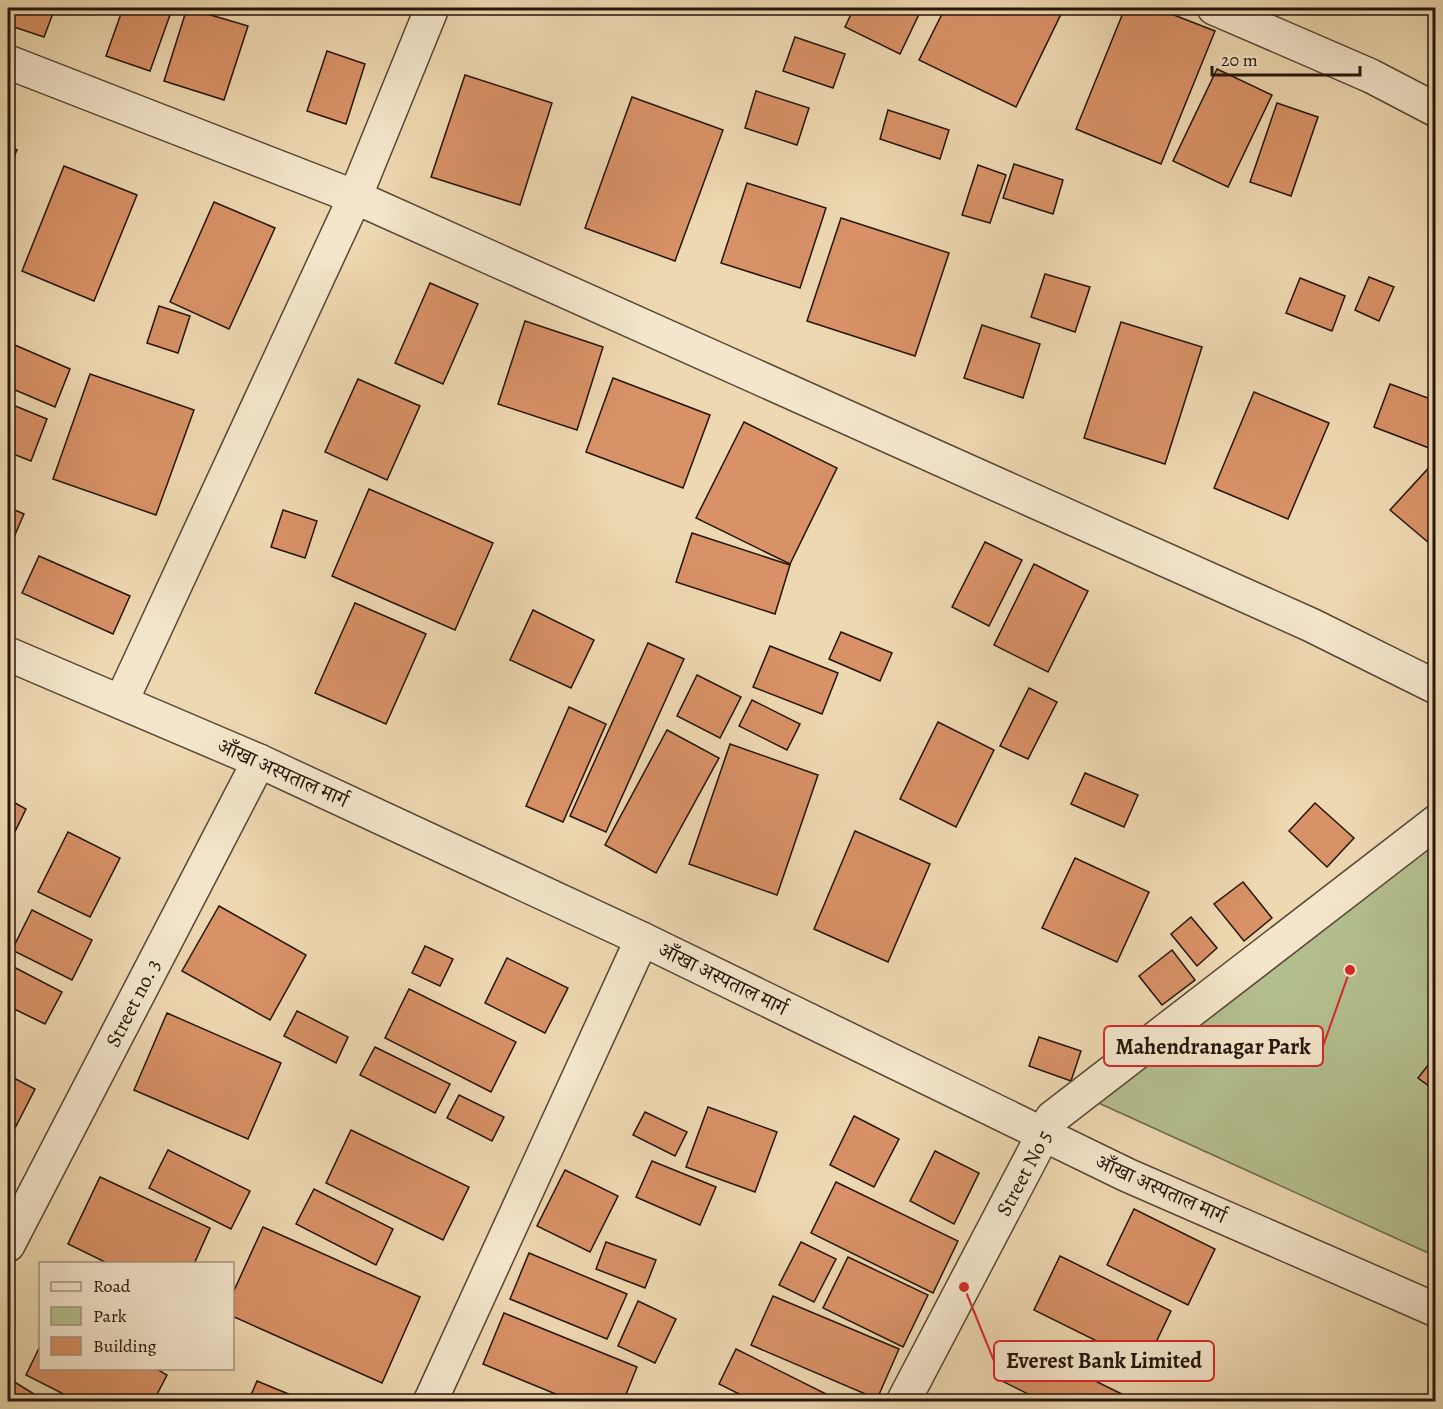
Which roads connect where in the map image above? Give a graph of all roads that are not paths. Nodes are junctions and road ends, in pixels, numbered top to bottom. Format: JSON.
{"nodes":[{"id":1,"x":432,"y":8,"type":"edge"},
{"id":2,"x":1214,"y":8,"type":"edge"},
{"id":3,"x":8,"y":62,"type":"edge"},
{"id":4,"x":1436,"y":110,"type":"edge"},
{"id":5,"x":355,"y":197,"type":"junction"},
{"id":6,"x":8,"y":654,"type":"edge"},
{"id":7,"x":1436,"y":687,"type":"edge"},
{"id":8,"x":121,"y":702,"type":"junction"},
{"id":9,"x":259,"y":761,"type":"junction"},
{"id":10,"x":1436,"y":822,"type":"edge"},
{"id":11,"x":642,"y":939,"type":"junction"},
{"id":12,"x":1044,"y":1134,"type":"junction"},
{"id":13,"x":8,"y":1245,"type":"edge"},
{"id":14,"x":1436,"y":1310,"type":"edge"},
{"id":15,"x":430,"y":1401,"type":"edge"},
{"id":16,"x":903,"y":1401,"type":"edge"}],
"edges":[{"from":1,"to":5,"type":"street"},
{"from":2,"to":4,"type":"street"},
{"from":3,"to":5,"type":"street"},
{"from":5,"to":7,"type":"street"},
{"from":5,"to":8,"type":"street"},
{"from":6,"to":8,"type":"street","name":"आँखा अस्पताल मार्ग"},
{"from":8,"to":9,"type":"street","name":"आँखा अस्पताल मार्ग"},
{"from":9,"to":11,"type":"street","name":"आँखा अस्पताल मार्ग"},
{"from":9,"to":13,"type":"street","name":"Street no. 3"},
{"from":10,"to":12,"type":"street","name":"Street No 5"},
{"from":11,"to":12,"type":"street","name":"आँखा अस्पताल मार्ग"},
{"from":11,"to":15,"type":"street"},
{"from":12,"to":14,"type":"street","name":"आँखा अस्पताल मार्ग"},
{"from":12,"to":16,"type":"street","name":"Street No 5"}]}
